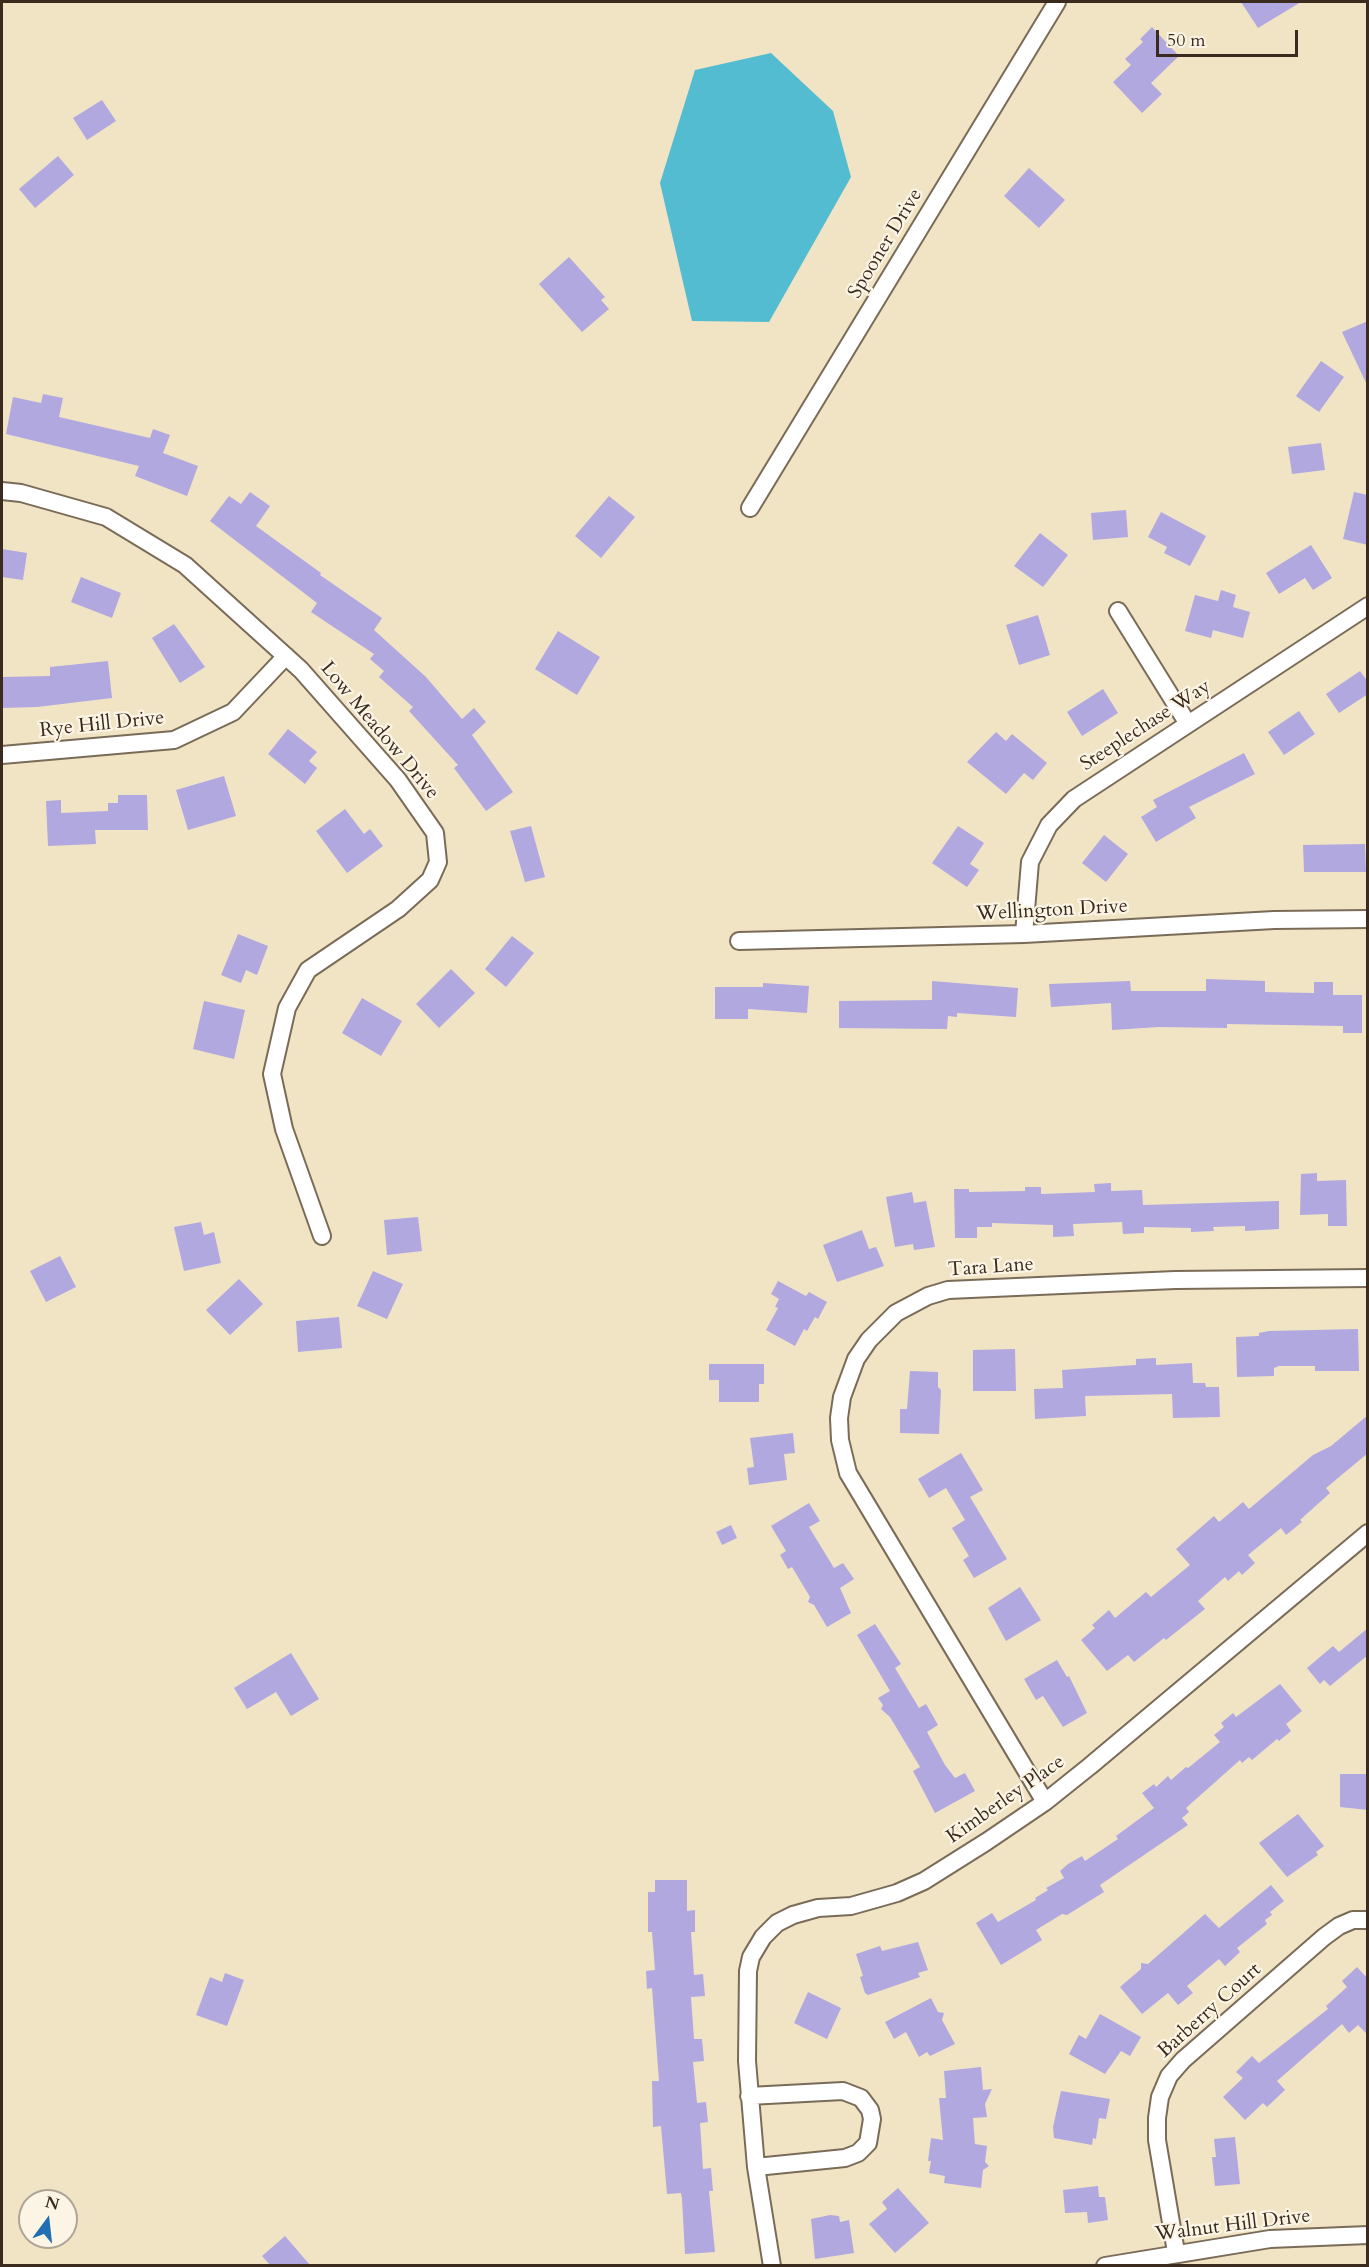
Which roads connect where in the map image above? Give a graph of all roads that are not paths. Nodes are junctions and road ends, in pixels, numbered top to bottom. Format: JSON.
{"nodes":[{"id":1,"x":1057,"y":2,"type":"edge"},
{"id":2,"x":2,"y":491,"type":"edge"},
{"id":3,"x":750,"y":508,"type":"dead end"},
{"id":4,"x":1368,"y":606,"type":"edge"},
{"id":5,"x":1118,"y":611,"type":"dead end"},
{"id":6,"x":286,"y":656,"type":"junction"},
{"id":7,"x":1188,"y":724,"type":"junction"},
{"id":8,"x":2,"y":755,"type":"edge"},
{"id":9,"x":1368,"y":919,"type":"edge"},
{"id":10,"x":1024,"y":934,"type":"junction"},
{"id":11,"x":739,"y":941,"type":"dead end"},
{"id":12,"x":322,"y":1236,"type":"dead end"},
{"id":13,"x":1368,"y":1278,"type":"edge"},
{"id":14,"x":1368,"y":1533,"type":"edge"},
{"id":15,"x":1045,"y":1802,"type":"junction"},
{"id":16,"x":1368,"y":1920,"type":"edge"},
{"id":17,"x":749,"y":2096,"type":"junction"},
{"id":18,"x":756,"y":2167,"type":"junction"},
{"id":19,"x":1368,"y":2235,"type":"edge"},
{"id":20,"x":1176,"y":2252,"type":"junction"},
{"id":21,"x":772,"y":2265,"type":"edge"},
{"id":22,"x":1105,"y":2265,"type":"edge"}],
"edges":[{"from":1,"to":3,"type":"street","name":"Spooner Drive"},
{"from":2,"to":6,"type":"street","name":"Low Meadow Drive"},
{"from":4,"to":7,"type":"street","name":"Steeplechase Way"},
{"from":5,"to":7,"type":"street"},
{"from":6,"to":8,"type":"street","name":"Rye Hill Drive"},
{"from":6,"to":12,"type":"street","name":"Low Meadow Drive"},
{"from":7,"to":10,"type":"street","name":"Steeplechase Way"},
{"from":9,"to":10,"type":"street","name":"Wellington Drive"},
{"from":10,"to":11,"type":"street","name":"Wellington Drive"},
{"from":13,"to":15,"type":"street","name":"Tara Lane"},
{"from":14,"to":15,"type":"street","name":"Kimberley Place"},
{"from":15,"to":17,"type":"street","name":"Kimberley Place"},
{"from":16,"to":20,"type":"street","name":"Barberry Court"},
{"from":17,"to":18,"type":"street","name":"Kimberley Place"},
{"from":17,"to":18,"type":"street"},
{"from":18,"to":21,"type":"street","name":"Kimberley Place"},
{"from":19,"to":20,"type":"street","name":"Walnut Hill Drive"},
{"from":20,"to":22,"type":"street","name":"Walnut Hill Drive"}]}
